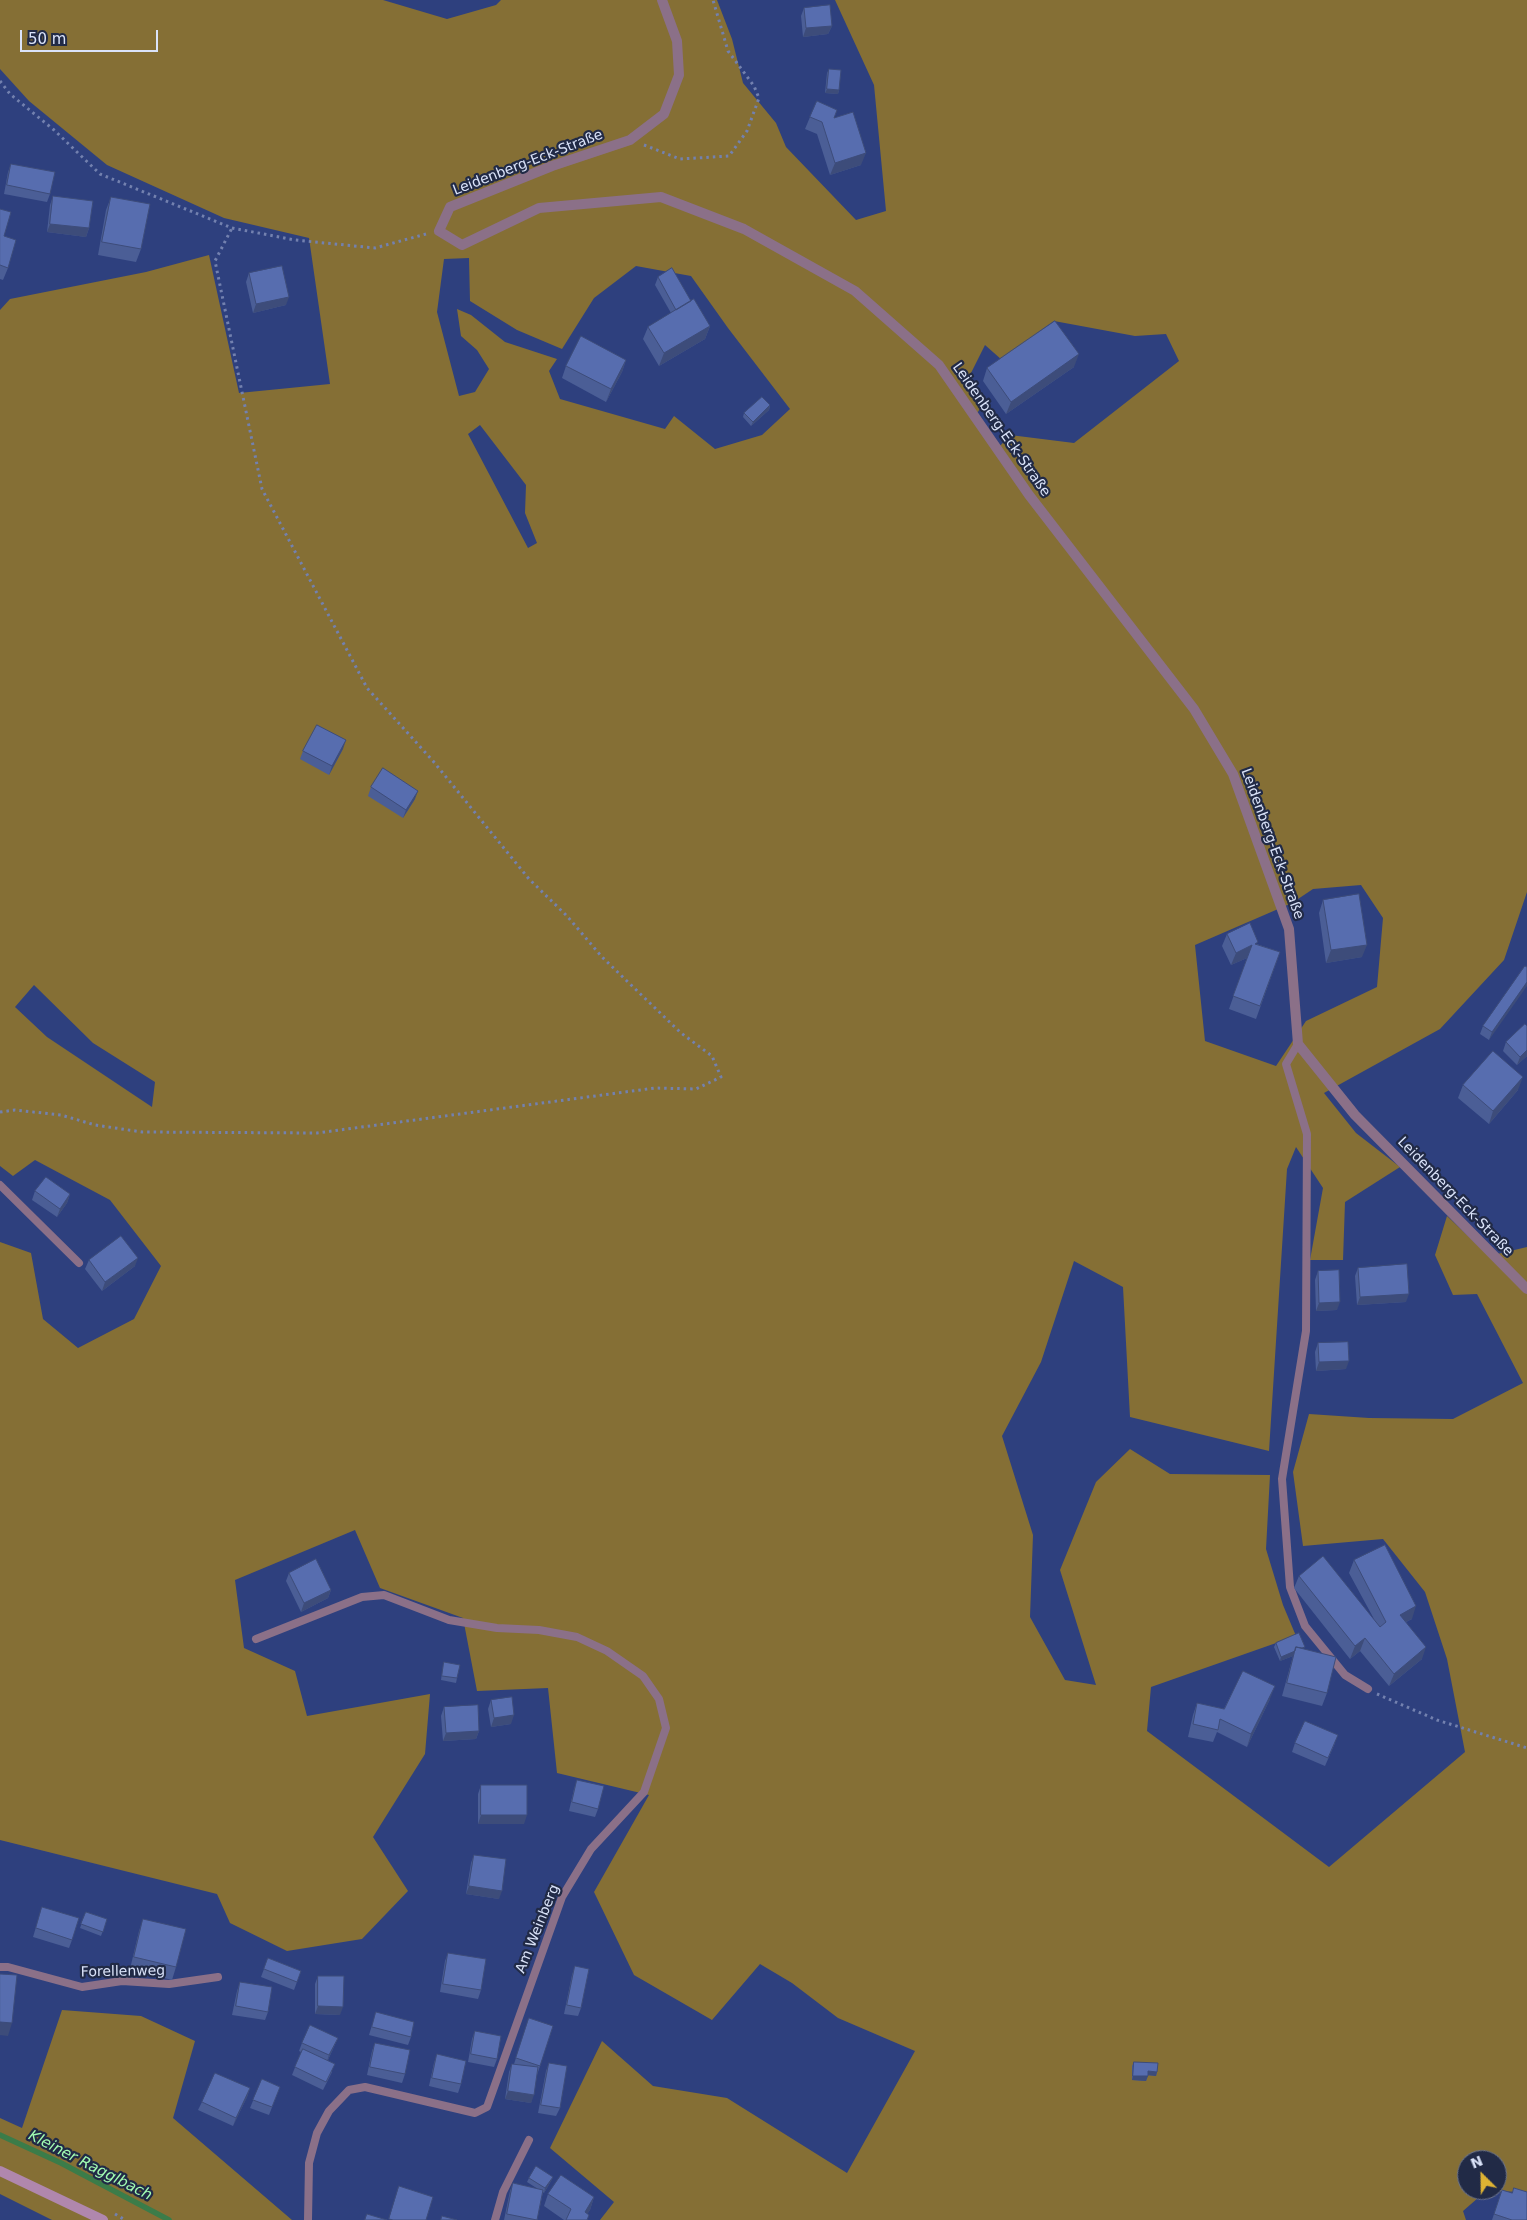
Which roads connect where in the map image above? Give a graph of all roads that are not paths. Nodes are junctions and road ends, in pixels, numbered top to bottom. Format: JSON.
{"nodes":[{"id":1,"x":662,"y":0,"type":"edge"},
{"id":2,"x":1298,"y":1044,"type":"junction"},
{"id":3,"x":0,"y":1184,"type":"edge"},
{"id":4,"x":79,"y":1264,"type":"dead end"},
{"id":5,"x":1527,"y":1289,"type":"edge"},
{"id":6,"x":256,"y":1639,"type":"dead end"},
{"id":7,"x":1368,"y":1690,"type":"road end"},
{"id":8,"x":0,"y":1967,"type":"edge"},
{"id":9,"x":218,"y":1977,"type":"dead end"},
{"id":10,"x":529,"y":2140,"type":"dead end"},
{"id":11,"x":0,"y":2171,"type":"edge"},
{"id":12,"x":103,"y":2220,"type":"edge"},
{"id":13,"x":308,"y":2220,"type":"edge"},
{"id":14,"x":495,"y":2220,"type":"edge"}],
"edges":[{"from":1,"to":2,"type":"street","name":"Leidenberg-Eck-Straße"},
{"from":2,"to":5,"type":"street","name":"Leidenberg-Eck-Straße"},
{"from":2,"to":7,"type":"lane"},
{"from":3,"to":4,"type":"lane"},
{"from":6,"to":13,"type":"lane","name":"Am Weinberg"},
{"from":8,"to":9,"type":"lane","name":"Forellenweg"},
{"from":10,"to":14,"type":"lane"},
{"from":11,"to":12,"type":"main road"}]}
